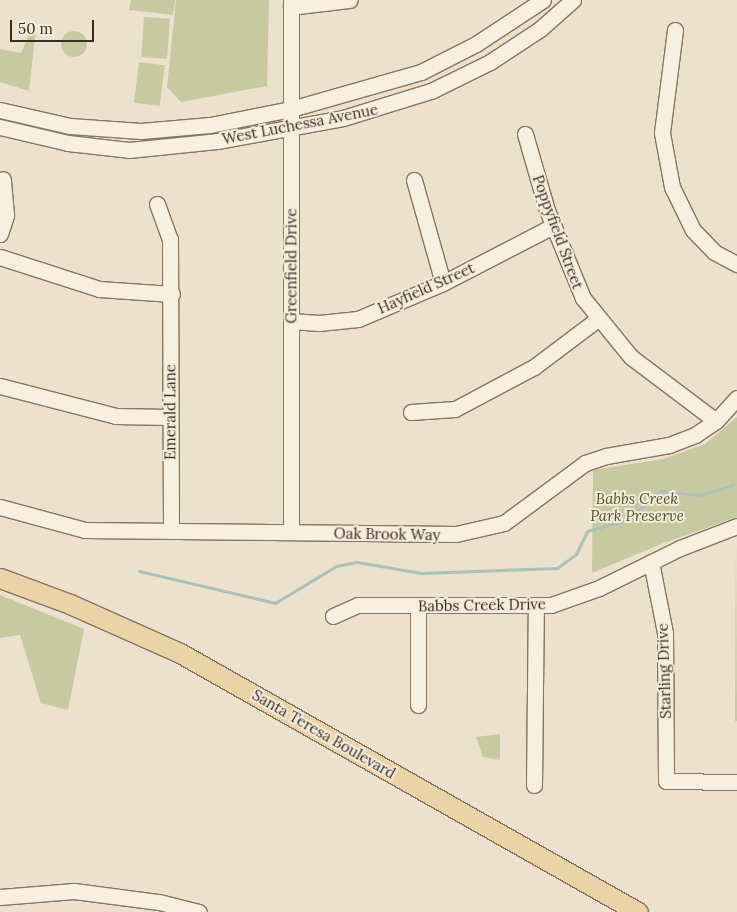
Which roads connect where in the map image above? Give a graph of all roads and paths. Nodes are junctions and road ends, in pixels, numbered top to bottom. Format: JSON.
{"nodes":[{"id":1,"x":350,"y":0,"type":"edge"},
{"id":2,"x":543,"y":0,"type":"edge"},
{"id":3,"x":573,"y":0,"type":"edge"},
{"id":4,"x":291,"y":3,"type":"edge"},
{"id":5,"x":675,"y":30,"type":"dead end"},
{"id":6,"x":291,"y":109,"type":"junction"},
{"id":7,"x":0,"y":110,"type":"edge"},
{"id":8,"x":0,"y":126,"type":"edge"},
{"id":9,"x":291,"y":127,"type":"junction"},
{"id":10,"x":525,"y":134,"type":"dead end"},
{"id":11,"x":3,"y":180,"type":"dead end"},
{"id":12,"x":414,"y":180,"type":"dead end"},
{"id":13,"x":157,"y":204,"type":"dead end"},
{"id":14,"x":553,"y":226,"type":"junction"},
{"id":15,"x":0,"y":234,"type":"edge"},
{"id":16,"x":0,"y":258,"type":"edge"},
{"id":17,"x":737,"y":264,"type":"edge"},
{"id":18,"x":443,"y":283,"type":"junction"},
{"id":19,"x":172,"y":294,"type":"junction"},
{"id":20,"x":599,"y":318,"type":"junction"},
{"id":21,"x":291,"y":321,"type":"junction"},
{"id":22,"x":0,"y":386,"type":"edge"},
{"id":23,"x":737,"y":398,"type":"edge"},
{"id":24,"x":411,"y":412,"type":"dead end"},
{"id":25,"x":169,"y":417,"type":"junction"},
{"id":26,"x":716,"y":421,"type":"junction"},
{"id":27,"x":0,"y":507,"type":"edge"},
{"id":28,"x":737,"y":526,"type":"edge"},
{"id":29,"x":171,"y":531,"type":"junction"},
{"id":30,"x":291,"y":532,"type":"junction"},
{"id":31,"x":651,"y":562,"type":"junction"},
{"id":32,"x":0,"y":578,"type":"edge"},
{"id":33,"x":536,"y":605,"type":"junction"},
{"id":34,"x":418,"y":606,"type":"junction"},
{"id":35,"x":333,"y":616,"type":"dead end"},
{"id":36,"x":418,"y":706,"type":"dead end"},
{"id":37,"x":737,"y":782,"type":"edge"},
{"id":38,"x":534,"y":785,"type":"dead end"},
{"id":39,"x":0,"y":897,"type":"edge"},
{"id":40,"x":199,"y":912,"type":"edge"},
{"id":41,"x":638,"y":912,"type":"edge"}],
"edges":[{"from":1,"to":4,"type":"street"},
{"from":2,"to":6,"type":"street","name":"West Luchessa Avenue"},
{"from":3,"to":9,"type":"street","name":"West Luchessa Avenue"},
{"from":4,"to":6,"type":"street","name":"Greenfield Drive"},
{"from":5,"to":17,"type":"street"},
{"from":6,"to":7,"type":"street","name":"West Luchessa Avenue"},
{"from":6,"to":9,"type":"street","name":"Greenfield Drive"},
{"from":8,"to":9,"type":"street","name":"West Luchessa Avenue"},
{"from":9,"to":21,"type":"street","name":"Greenfield Drive"},
{"from":10,"to":14,"type":"street","name":"Poppyfield Street"},
{"from":11,"to":15,"type":"street"},
{"from":12,"to":18,"type":"street"},
{"from":13,"to":19,"type":"street","name":"Emerald Lane"},
{"from":14,"to":18,"type":"street","name":"Hayfield Street"},
{"from":14,"to":20,"type":"street","name":"Poppyfield Street"},
{"from":16,"to":19,"type":"street"},
{"from":18,"to":21,"type":"street","name":"Hayfield Street"},
{"from":19,"to":25,"type":"street","name":"Emerald Lane"},
{"from":20,"to":24,"type":"street"},
{"from":20,"to":26,"type":"street","name":"Poppyfield Street"},
{"from":21,"to":30,"type":"street","name":"Greenfield Drive"},
{"from":22,"to":25,"type":"street"},
{"from":23,"to":26,"type":"street","name":"Oak Brook Way"},
{"from":25,"to":29,"type":"street","name":"Emerald Lane"},
{"from":26,"to":30,"type":"street","name":"Oak Brook Way"},
{"from":27,"to":29,"type":"street","name":"Oak Brook Way"},
{"from":28,"to":31,"type":"street","name":"Babbs Creek Drive"},
{"from":29,"to":30,"type":"street","name":"Oak Brook Way"},
{"from":31,"to":33,"type":"street","name":"Babbs Creek Drive"},
{"from":31,"to":37,"type":"street","name":"Starling Drive"},
{"from":32,"to":41,"type":"main road","name":"Santa Teresa Boulevard"},
{"from":33,"to":34,"type":"street","name":"Babbs Creek Drive"},
{"from":33,"to":38,"type":"street"},
{"from":34,"to":35,"type":"street","name":"Babbs Creek Drive"},
{"from":34,"to":36,"type":"street"},
{"from":39,"to":40,"type":"street"}]}
